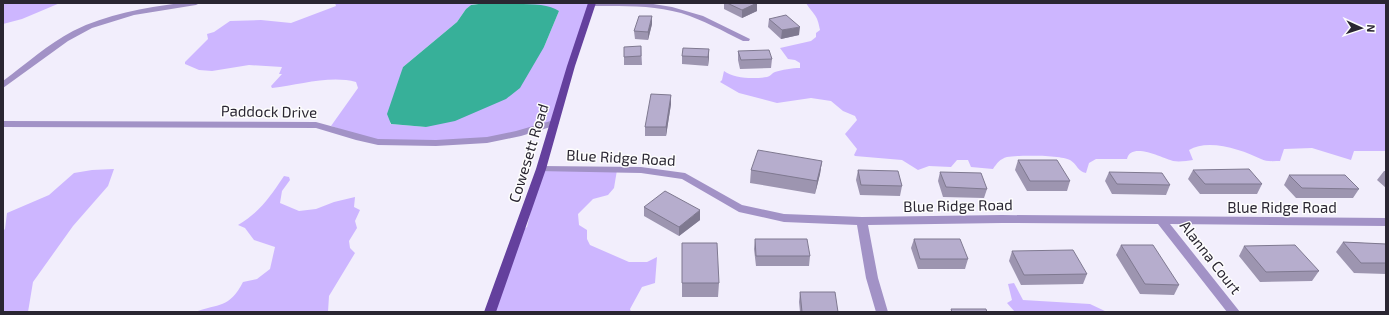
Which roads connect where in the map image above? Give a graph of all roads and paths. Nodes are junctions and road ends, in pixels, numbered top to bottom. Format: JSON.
{"nodes":[{"id":1,"x":196,"y":3,"type":"edge"},
{"id":2,"x":592,"y":4,"type":"edge"},
{"id":3,"x":746,"y":39,"type":"dead end"},
{"id":4,"x":3,"y":85,"type":"edge"},
{"id":5,"x":554,"y":123,"type":"junction"},
{"id":6,"x":3,"y":124,"type":"edge"},
{"id":7,"x":541,"y":169,"type":"junction"},
{"id":8,"x":862,"y":221,"type":"junction"},
{"id":9,"x":1162,"y":221,"type":"junction"},
{"id":10,"x":1386,"y":222,"type":"edge"},
{"id":11,"x":490,"y":312,"type":"edge"},
{"id":12,"x":882,"y":312,"type":"edge"},
{"id":13,"x":1234,"y":312,"type":"edge"}],
"edges":[{"from":1,"to":4,"type":"street"},
{"from":2,"to":3,"type":"street"},
{"from":2,"to":5,"type":"main road","name":"Cowesett Road"},
{"from":5,"to":6,"type":"street","name":"Paddock Drive"},
{"from":5,"to":7,"type":"main road","name":"Cowesett Road"},
{"from":7,"to":8,"type":"street","name":"Blue Ridge Road"},
{"from":7,"to":11,"type":"main road","name":"Cowesett Road"},
{"from":8,"to":9,"type":"street","name":"Blue Ridge Road"},
{"from":8,"to":12,"type":"street"},
{"from":9,"to":10,"type":"street","name":"Blue Ridge Road"},
{"from":9,"to":13,"type":"street","name":"Alanna Court"}]}
